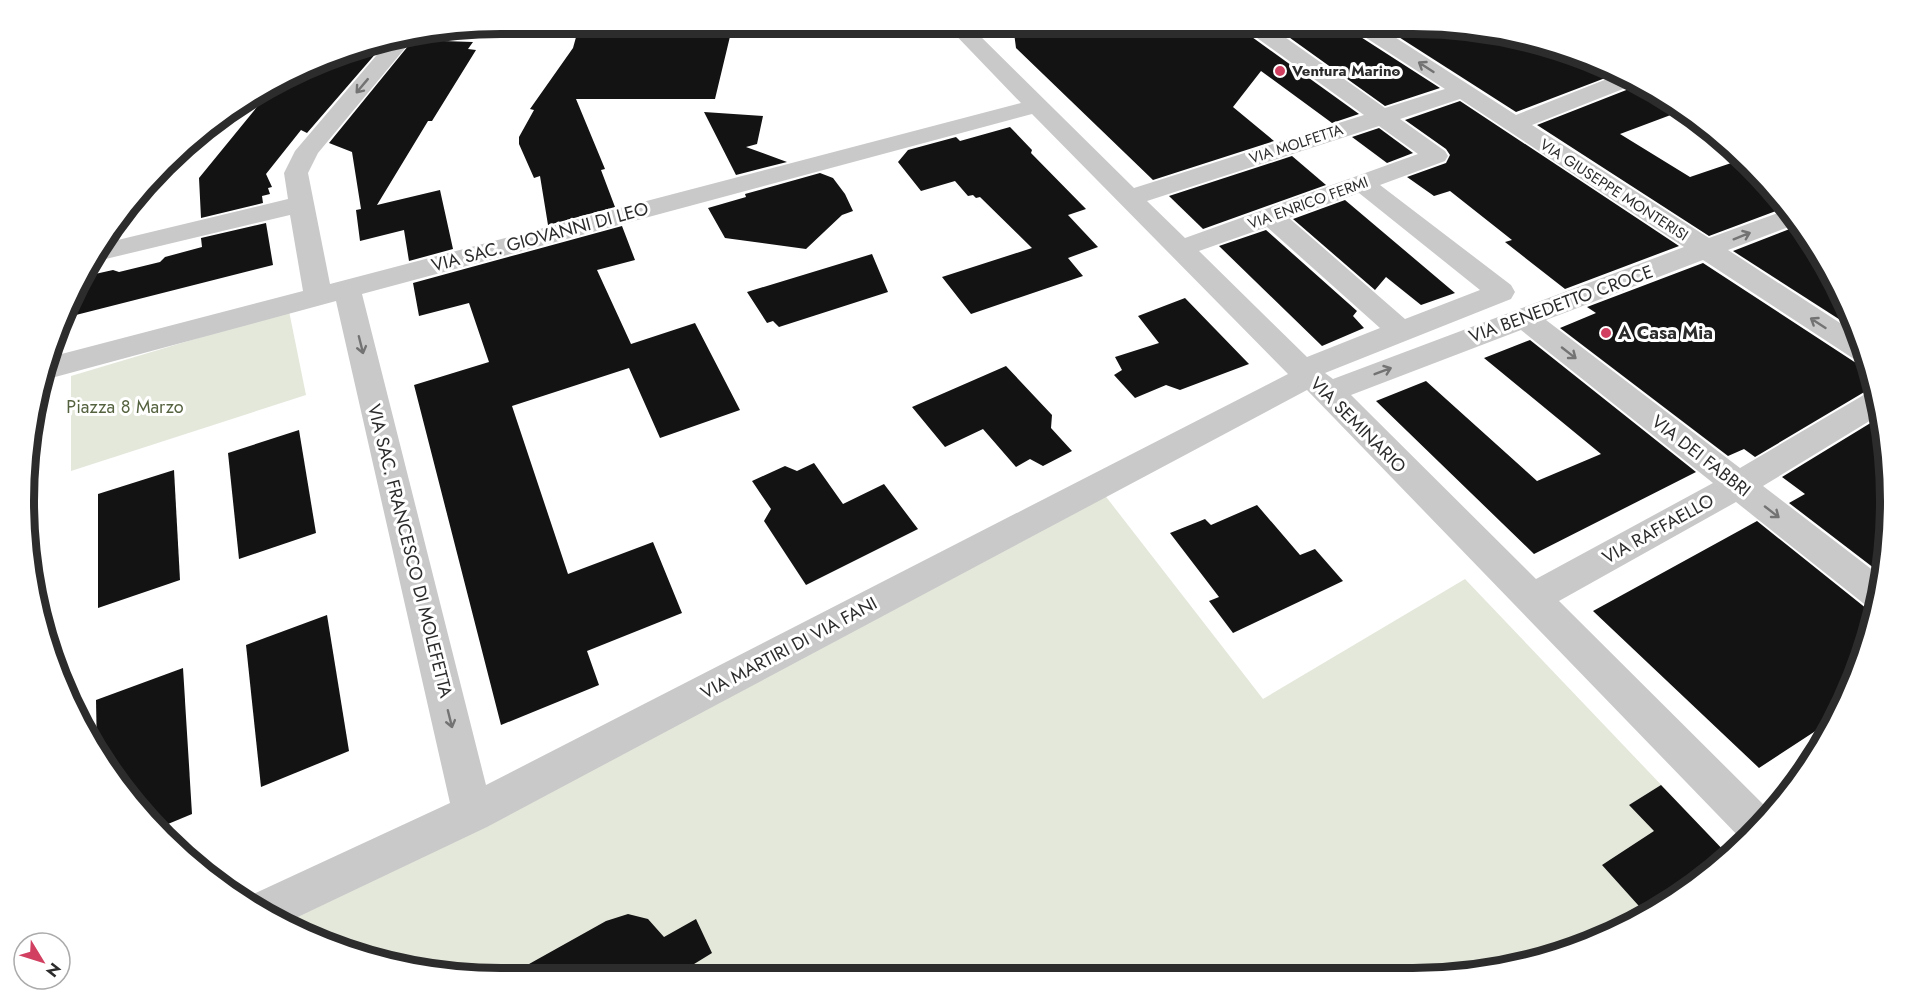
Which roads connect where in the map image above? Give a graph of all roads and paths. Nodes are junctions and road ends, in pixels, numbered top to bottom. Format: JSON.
{"nodes":[{"id":1,"x":965,"y":34,"type":"edge"},
{"id":2,"x":1267,"y":34,"type":"edge"},
{"id":3,"x":1376,"y":34,"type":"edge"},
{"id":4,"x":395,"y":47,"type":"edge"},
{"id":5,"x":1619,"y":82,"type":"edge"},
{"id":6,"x":1463,"y":91,"type":"junction"},
{"id":7,"x":1036,"y":105,"type":"junction"},
{"id":8,"x":1382,"y":116,"type":"junction"},
{"id":9,"x":1514,"y":124,"type":"junction"},
{"id":10,"x":1363,"y":184,"type":"junction"},
{"id":11,"x":1129,"y":198,"type":"junction"},
{"id":12,"x":302,"y":204,"type":"junction"},
{"id":13,"x":1271,"y":216,"type":"junction"},
{"id":14,"x":1785,"y":219,"type":"edge"},
{"id":15,"x":1180,"y":249,"type":"junction"},
{"id":16,"x":1706,"y":250,"type":"junction"},
{"id":17,"x":107,"y":251,"type":"edge"},
{"id":18,"x":332,"y":292,"type":"junction"},
{"id":19,"x":1523,"y":317,"type":"junction"},
{"id":20,"x":1401,"y":331,"type":"junction"},
{"id":21,"x":1854,"y":345,"type":"edge"},
{"id":22,"x":54,"y":366,"type":"edge"},
{"id":23,"x":1313,"y":379,"type":"junction"},
{"id":24,"x":1871,"y":405,"type":"edge"},
{"id":25,"x":1738,"y":485,"type":"junction"},
{"id":26,"x":1872,"y":590,"type":"edge"},
{"id":27,"x":1531,"y":599,"type":"junction"},
{"id":28,"x":473,"y":813,"type":"junction"},
{"id":29,"x":1753,"y":822,"type":"edge"},
{"id":30,"x":271,"y":908,"type":"edge"}],
"edges":[{"from":1,"to":7,"type":"street","name":"VIA SEMINARIO"},
{"from":2,"to":8,"type":"street"},
{"from":6,"to":3,"type":"street","name":"VIA GIUSEPPE MONTERISI","one_way":true},
{"from":4,"to":12,"type":"street","name":"VIA SAC. FRANCESCO DI MOLEFETTA","one_way":true},
{"from":5,"to":9,"type":"street"},
{"from":6,"to":8,"type":"street","name":"VIA MOLFETTA"},
{"from":6,"to":9,"type":"street","name":"VIA GIUSEPPE MONTERISI"},
{"from":7,"to":11,"type":"street","name":"VIA SEMINARIO"},
{"from":7,"to":18,"type":"street","name":"VIA SAC. GIOVANNI DI LEO"},
{"from":8,"to":10,"type":"street","name":"VIA ENRICO FERMI"},
{"from":8,"to":11,"type":"street","name":"VIA MOLFETTA"},
{"from":9,"to":16,"type":"street","name":"VIA GIUSEPPE MONTERISI"},
{"from":10,"to":13,"type":"street","name":"VIA ENRICO FERMI"},
{"from":10,"to":20,"type":"street"},
{"from":11,"to":15,"type":"street","name":"VIA SEMINARIO"},
{"from":12,"to":17,"type":"street"},
{"from":12,"to":18,"type":"street","name":"VIA SAC. FRANCESCO DI MOLEFETTA"},
{"from":13,"to":15,"type":"street","name":"VIA ENRICO FERMI"},
{"from":13,"to":20,"type":"street"},
{"from":16,"to":14,"type":"street","name":"VIA BENEDETTO CROCE","one_way":true},
{"from":15,"to":23,"type":"street","name":"VIA SEMINARIO"},
{"from":16,"to":19,"type":"street","name":"VIA BENEDETTO CROCE"},
{"from":21,"to":16,"type":"street","name":"VIA GIUSEPPE MONTERISI","one_way":true},
{"from":18,"to":22,"type":"street","name":"VIA SAC. GIOVANNI DI LEO"},
{"from":18,"to":28,"type":"street","name":"VIA SAC. FRANCESCO DI MOLEFETTA","one_way":true},
{"from":23,"to":19,"type":"street","name":"VIA BENEDETTO CROCE","one_way":true},
{"from":19,"to":25,"type":"street","name":"VIA DEI FABBRI","one_way":true},
{"from":20,"to":23,"type":"street"},
{"from":23,"to":27,"type":"street","name":"VIA SEMINARIO"},
{"from":23,"to":28,"type":"street","name":"VIA MARTIRI DI VIA FANI"},
{"from":24,"to":25,"type":"street","name":"VIA RAFFAELLO"},
{"from":25,"to":26,"type":"street","name":"VIA DEI FABBRI","one_way":true},
{"from":25,"to":27,"type":"street","name":"VIA RAFFAELLO"},
{"from":27,"to":29,"type":"street","name":"VIA SEMINARIO"},
{"from":28,"to":30,"type":"street","name":"VIA MARTIRI DI VIA FANI"}]}
